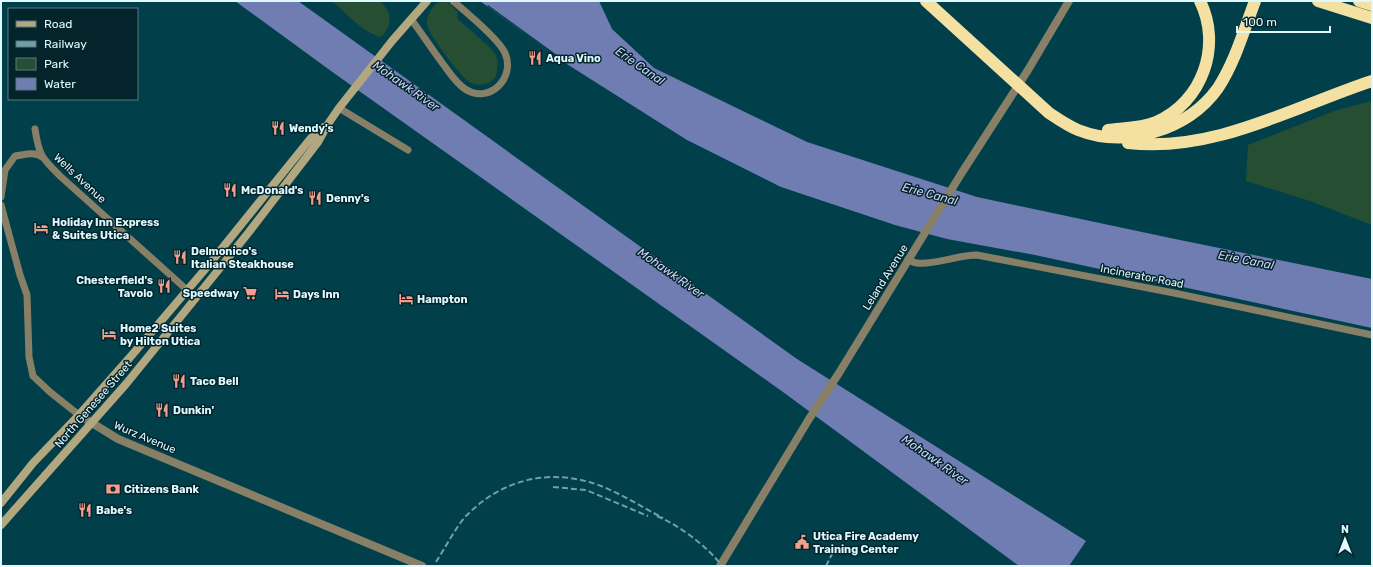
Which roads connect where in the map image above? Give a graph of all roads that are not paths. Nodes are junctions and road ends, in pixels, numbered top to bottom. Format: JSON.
{"nodes":[{"id":1,"x":427,"y":1,"type":"edge"},
{"id":2,"x":453,"y":1,"type":"edge"},
{"id":3,"x":926,"y":1,"type":"edge"},
{"id":4,"x":936,"y":1,"type":"edge"},
{"id":5,"x":1069,"y":1,"type":"edge"},
{"id":6,"x":1200,"y":1,"type":"edge"},
{"id":7,"x":1251,"y":1,"type":"edge"},
{"id":8,"x":1255,"y":1,"type":"edge"},
{"id":9,"x":1318,"y":1,"type":"edge"},
{"id":10,"x":1359,"y":1,"type":"edge"},
{"id":11,"x":1372,"y":5,"type":"edge"},
{"id":12,"x":1372,"y":18,"type":"edge"},
{"id":13,"x":411,"y":19,"type":"junction"},
{"id":14,"x":1372,"y":81,"type":"edge"},
{"id":15,"x":339,"y":108,"type":"junction"},
{"id":16,"x":328,"y":124,"type":"junction"},
{"id":17,"x":35,"y":129,"type":"dead end"},
{"id":18,"x":1108,"y":130,"type":"junction"},
{"id":19,"x":1095,"y":134,"type":"junction"},
{"id":20,"x":408,"y":150,"type":"dead end"},
{"id":21,"x":42,"y":157,"type":"junction"},
{"id":22,"x":1,"y":197,"type":"edge"},
{"id":23,"x":1,"y":205,"type":"edge"},
{"id":24,"x":908,"y":259,"type":"junction"},
{"id":25,"x":187,"y":290,"type":"junction"},
{"id":26,"x":196,"y":298,"type":"junction"},
{"id":27,"x":1372,"y":335,"type":"edge"},
{"id":28,"x":79,"y":415,"type":"junction"},
{"id":29,"x":92,"y":423,"type":"junction"},
{"id":30,"x":1,"y":503,"type":"edge"},
{"id":31,"x":1,"y":525,"type":"edge"},
{"id":32,"x":422,"y":566,"type":"edge"},
{"id":33,"x":720,"y":566,"type":"edge"}],
"edges":[{"from":1,"to":13,"type":"main road","name":"North Genesee Street"},
{"from":2,"to":13,"type":"street"},
{"from":3,"to":19,"type":"highway"},
{"from":4,"to":18,"type":"highway"},
{"from":5,"to":24,"type":"street","name":"Leland Avenue"},
{"from":6,"to":18,"type":"highway"},
{"from":7,"to":18,"type":"highway"},
{"from":8,"to":19,"type":"highway"},
{"from":9,"to":12,"type":"highway"},
{"from":10,"to":11,"type":"highway"},
{"from":13,"to":15,"type":"main road","name":"North Genesee Street"},
{"from":14,"to":19,"type":"highway"},
{"from":15,"to":16,"type":"main road","name":"North Genesee Street"},
{"from":15,"to":20,"type":"street"},
{"from":16,"to":25,"type":"main road","name":"North Genesee Street"},
{"from":16,"to":26,"type":"main road","name":"North Genesee Street"},
{"from":17,"to":21,"type":"street","name":"Wells Avenue"},
{"from":21,"to":22,"type":"street"},
{"from":21,"to":25,"type":"street","name":"Wells Avenue"},
{"from":23,"to":28,"type":"street","name":"Wurz Avenue"},
{"from":24,"to":27,"type":"street","name":"Incinerator Road"},
{"from":24,"to":33,"type":"street","name":"Leland Avenue"},
{"from":25,"to":26,"type":"street","name":"Wells Avenue"},
{"from":25,"to":28,"type":"main road","name":"North Genesee Street"},
{"from":26,"to":29,"type":"main road","name":"North Genesee Street"},
{"from":28,"to":29,"type":"street","name":"Wurz Avenue"},
{"from":28,"to":30,"type":"main road","name":"North Genesee Street"},
{"from":29,"to":31,"type":"main road","name":"North Genesee Street"},
{"from":29,"to":32,"type":"street","name":"Wurz Avenue"}]}
